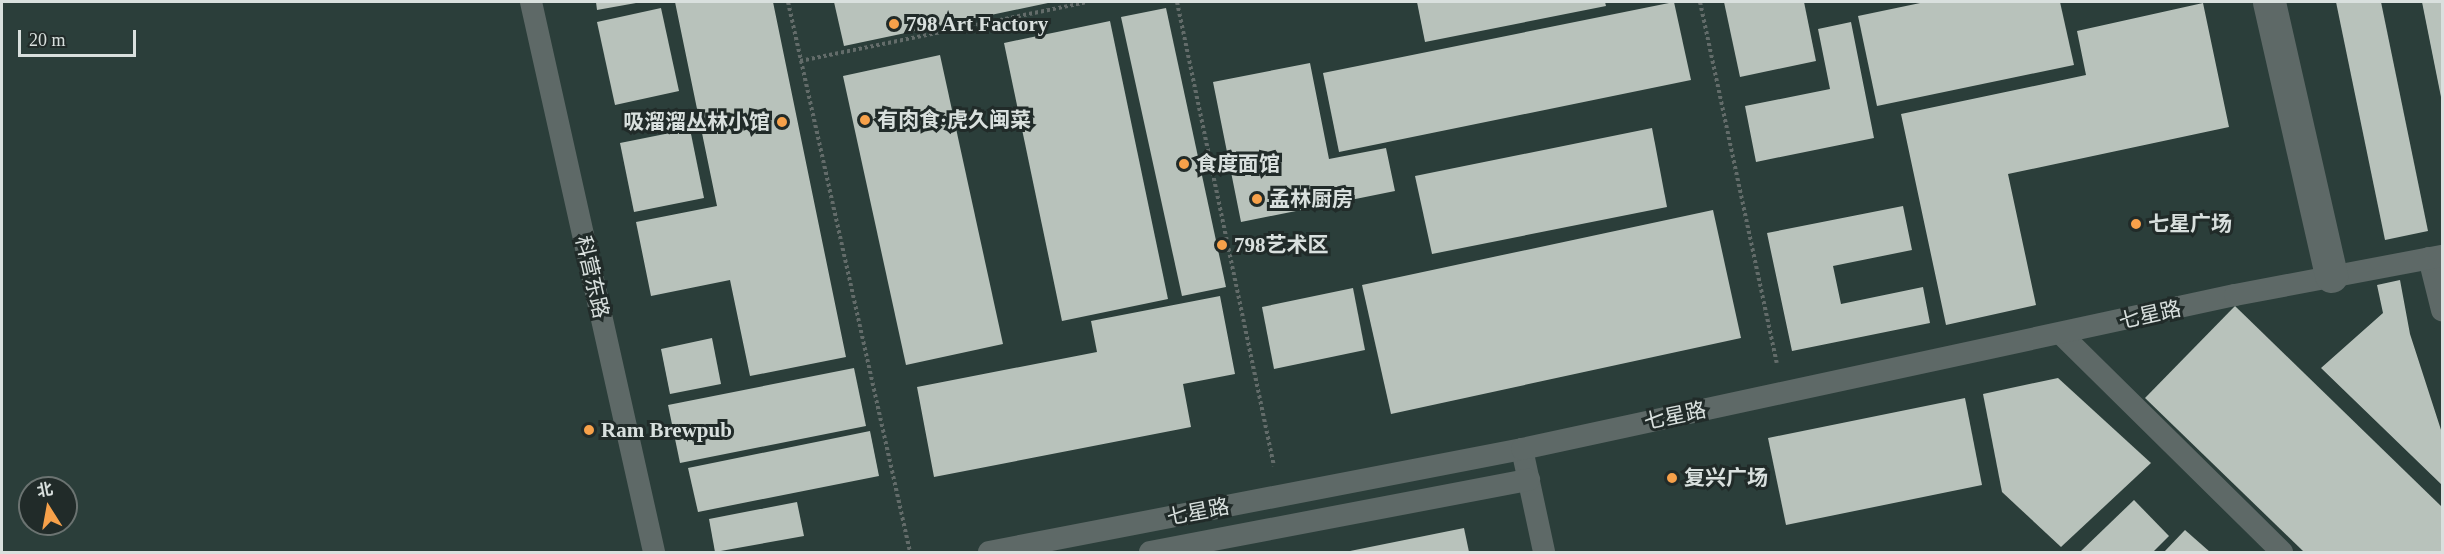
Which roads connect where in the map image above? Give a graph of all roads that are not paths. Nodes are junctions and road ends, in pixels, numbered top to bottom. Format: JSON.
{"nodes":[{"id":1,"x":531,"y":2,"type":"edge"},
{"id":2,"x":2269,"y":2,"type":"edge"},
{"id":3,"x":2436,"y":257,"type":"edge"},
{"id":4,"x":2345,"y":273,"type":"junction"},
{"id":5,"x":2442,"y":310,"type":"edge"},
{"id":6,"x":2062,"y":335,"type":"junction"},
{"id":7,"x":1522,"y":449,"type":"junction"},
{"id":8,"x":1529,"y":480,"type":"junction"},
{"id":9,"x":654,"y":552,"type":"edge"},
{"id":10,"x":989,"y":552,"type":"edge"},
{"id":11,"x":1150,"y":552,"type":"edge"},
{"id":12,"x":1544,"y":552,"type":"edge"},
{"id":13,"x":2282,"y":552,"type":"edge"}],
"edges":[{"from":1,"to":9,"type":"lane","name":"科营东路"},
{"from":2,"to":4,"type":"street"},
{"from":3,"to":4,"type":"lane","name":"七星路"},
{"from":3,"to":5,"type":"lane"},
{"from":4,"to":6,"type":"lane","name":"七星路"},
{"from":6,"to":7,"type":"lane","name":"七星路"},
{"from":6,"to":13,"type":"lane"},
{"from":7,"to":8,"type":"lane"},
{"from":7,"to":10,"type":"lane","name":"七星路"},
{"from":8,"to":11,"type":"lane"},
{"from":8,"to":12,"type":"lane"}]}
